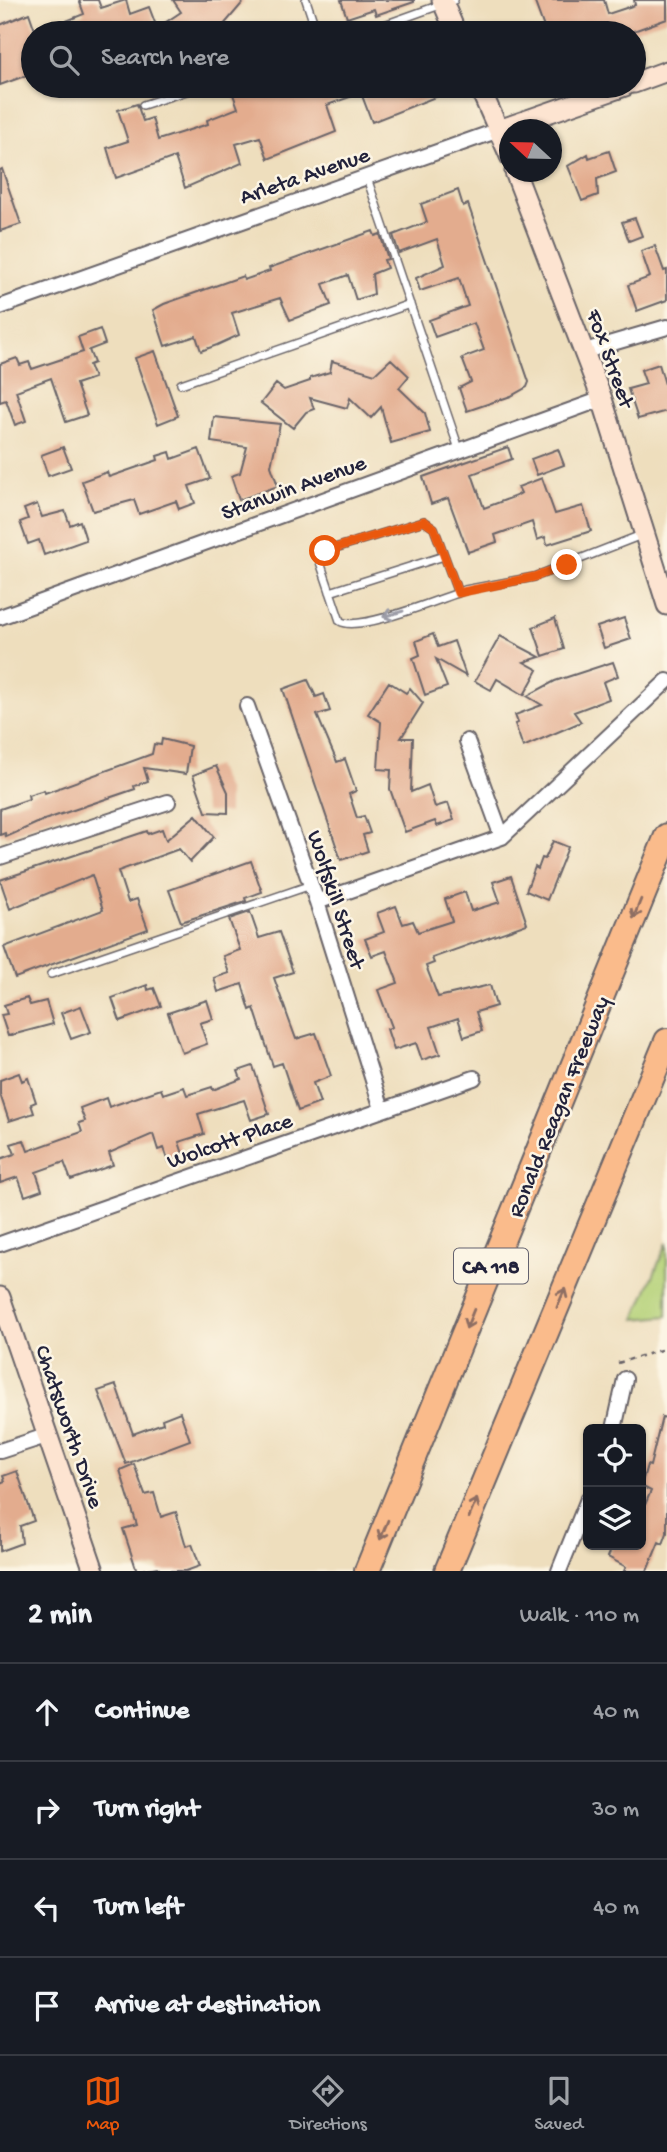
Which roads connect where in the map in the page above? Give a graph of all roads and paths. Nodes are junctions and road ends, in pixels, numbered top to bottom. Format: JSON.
{"nodes":[{"id":1,"x":306,"y":0,"type":"edge"},
{"id":2,"x":447,"y":2,"type":"edge"},
{"id":3,"x":313,"y":21,"type":"edge"},
{"id":4,"x":395,"y":21,"type":"edge"},
{"id":5,"x":453,"y":21,"type":"edge"},
{"id":6,"x":667,"y":71,"type":"edge"},
{"id":7,"x":646,"y":79,"type":"edge"},
{"id":8,"x":165,"y":98,"type":"edge"},
{"id":9,"x":484,"y":98,"type":"edge"},
{"id":10,"x":591,"y":98,"type":"edge"},
{"id":11,"x":143,"y":105,"type":"dead end"},
{"id":12,"x":530,"y":119,"type":"edge"},
{"id":13,"x":499,"y":130,"type":"joint"},
{"id":14,"x":367,"y":178,"type":"junction"},
{"id":15,"x":519,"y":182,"type":"edge"},
{"id":16,"x":410,"y":304,"type":"junction"},
{"id":17,"x":0,"y":307,"type":"edge"},
{"id":18,"x":667,"y":327,"type":"edge"},
{"id":19,"x":585,"y":351,"type":"junction"},
{"id":20,"x":181,"y":384,"type":"dead end"},
{"id":21,"x":602,"y":398,"type":"junction"},
{"id":22,"x":459,"y":449,"type":"junction"},
{"id":23,"x":645,"y":534,"type":"junction"},
{"id":24,"x":444,"y":556,"type":"junction"},
{"id":25,"x":330,"y":592,"type":"junction"},
{"id":26,"x":458,"y":593,"type":"junction"},
{"id":27,"x":667,"y":605,"type":"edge"},
{"id":28,"x":0,"y":617,"type":"edge"},
{"id":29,"x":667,"y":681,"type":"edge"},
{"id":30,"x":247,"y":706,"type":"dead end"},
{"id":31,"x":467,"y":741,"type":"dead end"},
{"id":32,"x":168,"y":802,"type":"dead end"},
{"id":33,"x":667,"y":836,"type":"edge"},
{"id":34,"x":502,"y":837,"type":"junction"},
{"id":35,"x":0,"y":856,"type":"edge"},
{"id":36,"x":311,"y":885,"type":"junction"},
{"id":37,"x":317,"y":902,"type":"junction"},
{"id":38,"x":51,"y":974,"type":"dead end"},
{"id":39,"x":667,"y":1041,"type":"edge"},
{"id":40,"x":474,"y":1078,"type":"dead end"},
{"id":41,"x":382,"y":1109,"type":"junction"},
{"id":42,"x":0,"y":1244,"type":"edge"},
{"id":43,"x":0,"y":1297,"type":"edge"},
{"id":44,"x":667,"y":1348,"type":"edge"},
{"id":45,"x":618,"y":1363,"type":"dead end"},
{"id":46,"x":625,"y":1379,"type":"dead end"},
{"id":47,"x":615,"y":1424,"type":"edge"},
{"id":48,"x":49,"y":1435,"type":"junction"},
{"id":49,"x":0,"y":1451,"type":"edge"},
{"id":50,"x":583,"y":1511,"type":"edge"},
{"id":51,"x":94,"y":1571,"type":"edge"},
{"id":52,"x":367,"y":1571,"type":"edge"},
{"id":53,"x":447,"y":1571,"type":"edge"},
{"id":54,"x":559,"y":1571,"type":"edge"}],
"edges":[{"from":1,"to":3,"type":"lane"},
{"from":2,"to":4,"type":"lane"},
{"from":2,"to":5,"type":"main road"},
{"from":6,"to":7,"type":"main road"},
{"from":8,"to":11,"type":"lane"},
{"from":9,"to":13,"type":"main road"},
{"from":10,"to":12,"type":"main road","name":"Arleta Avenue"},
{"from":13,"to":14,"type":"street","name":"Arleta Avenue"},
{"from":14,"to":16,"type":"lane"},
{"from":14,"to":17,"type":"street","name":"Arleta Avenue"},
{"from":15,"to":19,"type":"main road","name":"Fox Street"},
{"from":16,"to":20,"type":"lane"},
{"from":16,"to":22,"type":"lane"},
{"from":18,"to":19,"type":"street"},
{"from":19,"to":21,"type":"main road","name":"Fox Street"},
{"from":21,"to":22,"type":"street","name":"Stanwin Avenue"},
{"from":21,"to":23,"type":"main road","name":"Fox Street"},
{"from":22,"to":28,"type":"street","name":"Stanwin Avenue"},
{"from":23,"to":26,"type":"lane"},
{"from":23,"to":27,"type":"main road","name":"Fox Street"},
{"from":24,"to":25,"type":"lane"},
{"from":24,"to":25,"type":"lane"},
{"from":24,"to":26,"type":"lane"},
{"from":26,"to":25,"type":"lane","one_way":true},
{"from":29,"to":34,"type":"street"},
{"from":30,"to":36,"type":"street","name":"Wolfskill Street"},
{"from":31,"to":34,"type":"street"},
{"from":32,"to":35,"type":"street"},
{"from":33,"to":52,"type":"highway","name":"Ronald Reagan Freeway","number":"CA 118","one_way":true},
{"from":34,"to":37,"type":"street"},
{"from":36,"to":37,"type":"street","name":"Wolfskill Street"},
{"from":36,"to":38,"type":"lane"},
{"from":37,"to":41,"type":"street","name":"Wolfskill Street"},
{"from":53,"to":39,"type":"highway","one_way":true},
{"from":40,"to":41,"type":"street","name":"Wolcott Place"},
{"from":41,"to":42,"type":"street","name":"Wolcott Place"},
{"from":43,"to":48,"type":"main road","name":"Chatsworth Drive"},
{"from":44,"to":45,"type":"path"},
{"from":46,"to":47,"type":"street"},
{"from":48,"to":49,"type":"street"},
{"from":48,"to":51,"type":"main road","name":"Chatsworth Drive"},
{"from":50,"to":54,"type":"street"}]}
